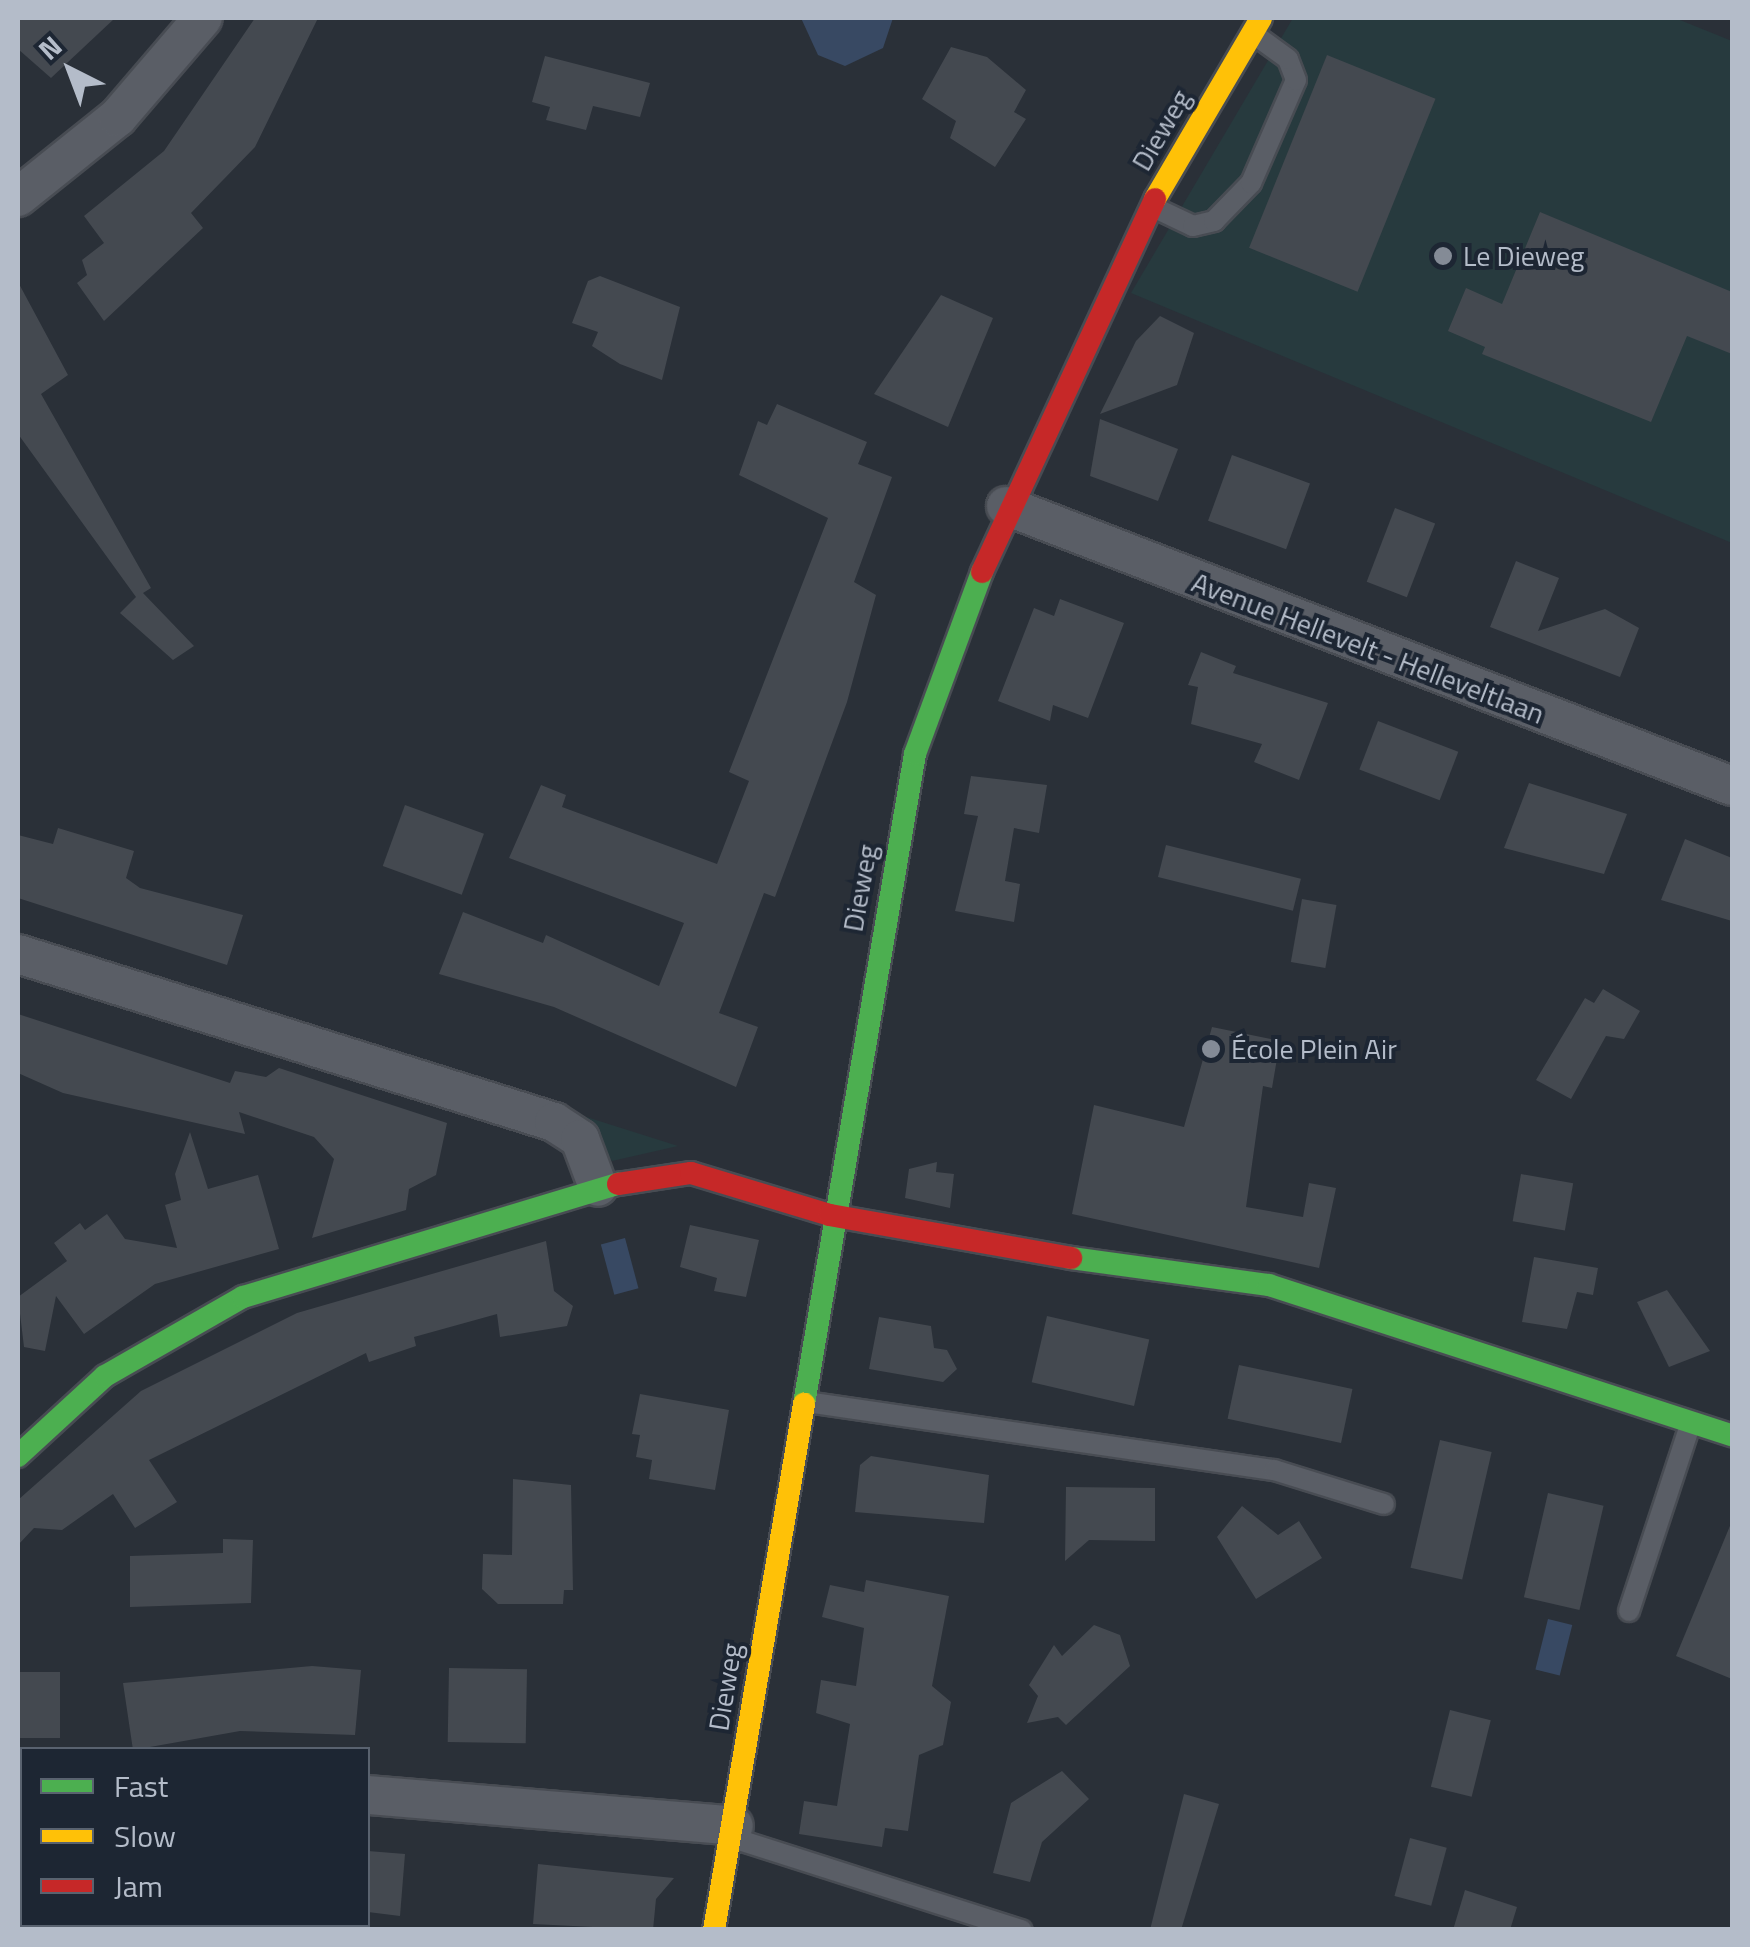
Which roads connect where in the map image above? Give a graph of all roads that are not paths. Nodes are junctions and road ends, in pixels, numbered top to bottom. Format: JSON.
{"nodes":[{"id":1,"x":203,"y":18,"type":"edge"},
{"id":2,"x":1257,"y":25,"type":"edge"},
{"id":3,"x":18,"y":197,"type":"edge"},
{"id":4,"x":1151,"y":206,"type":"junction"},
{"id":5,"x":1006,"y":506,"type":"junction"},
{"id":6,"x":1732,"y":786,"type":"edge"},
{"id":7,"x":18,"y":954,"type":"edge"},
{"id":8,"x":598,"y":1187,"type":"junction"},
{"id":9,"x":830,"y":1215,"type":"junction"},
{"id":10,"x":798,"y":1400,"type":"junction"},
{"id":11,"x":1692,"y":1420,"type":"junction"},
{"id":12,"x":1732,"y":1434,"type":"edge"},
{"id":13,"x":18,"y":1456,"type":"edge"},
{"id":14,"x":1384,"y":1504,"type":"dead end"},
{"id":15,"x":1630,"y":1611,"type":"dead end"},
{"id":16,"x":370,"y":1795,"type":"edge"},
{"id":17,"x":734,"y":1832,"type":"junction"},
{"id":18,"x":714,"y":1930,"type":"edge"},
{"id":19,"x":1022,"y":1930,"type":"edge"}],
"edges":[{"from":1,"to":3,"type":"street"},
{"from":2,"to":4,"type":"street","name":"Dieweg"},
{"from":2,"to":4,"type":"lane"},
{"from":4,"to":5,"type":"street","name":"Dieweg"},
{"from":5,"to":6,"type":"street","name":"Avenue Hellevelt - Helleveltlaan"},
{"from":5,"to":9,"type":"street","name":"Dieweg"},
{"from":7,"to":8,"type":"street"},
{"from":8,"to":9,"type":"street"},
{"from":8,"to":13,"type":"street"},
{"from":9,"to":10,"type":"street","name":"Dieweg"},
{"from":9,"to":11,"type":"street"},
{"from":10,"to":14,"type":"lane"},
{"from":10,"to":17,"type":"street","name":"Dieweg"},
{"from":11,"to":12,"type":"street"},
{"from":11,"to":15,"type":"lane"},
{"from":16,"to":17,"type":"street"},
{"from":17,"to":18,"type":"street","name":"Dieweg"},
{"from":17,"to":19,"type":"lane"}]}
